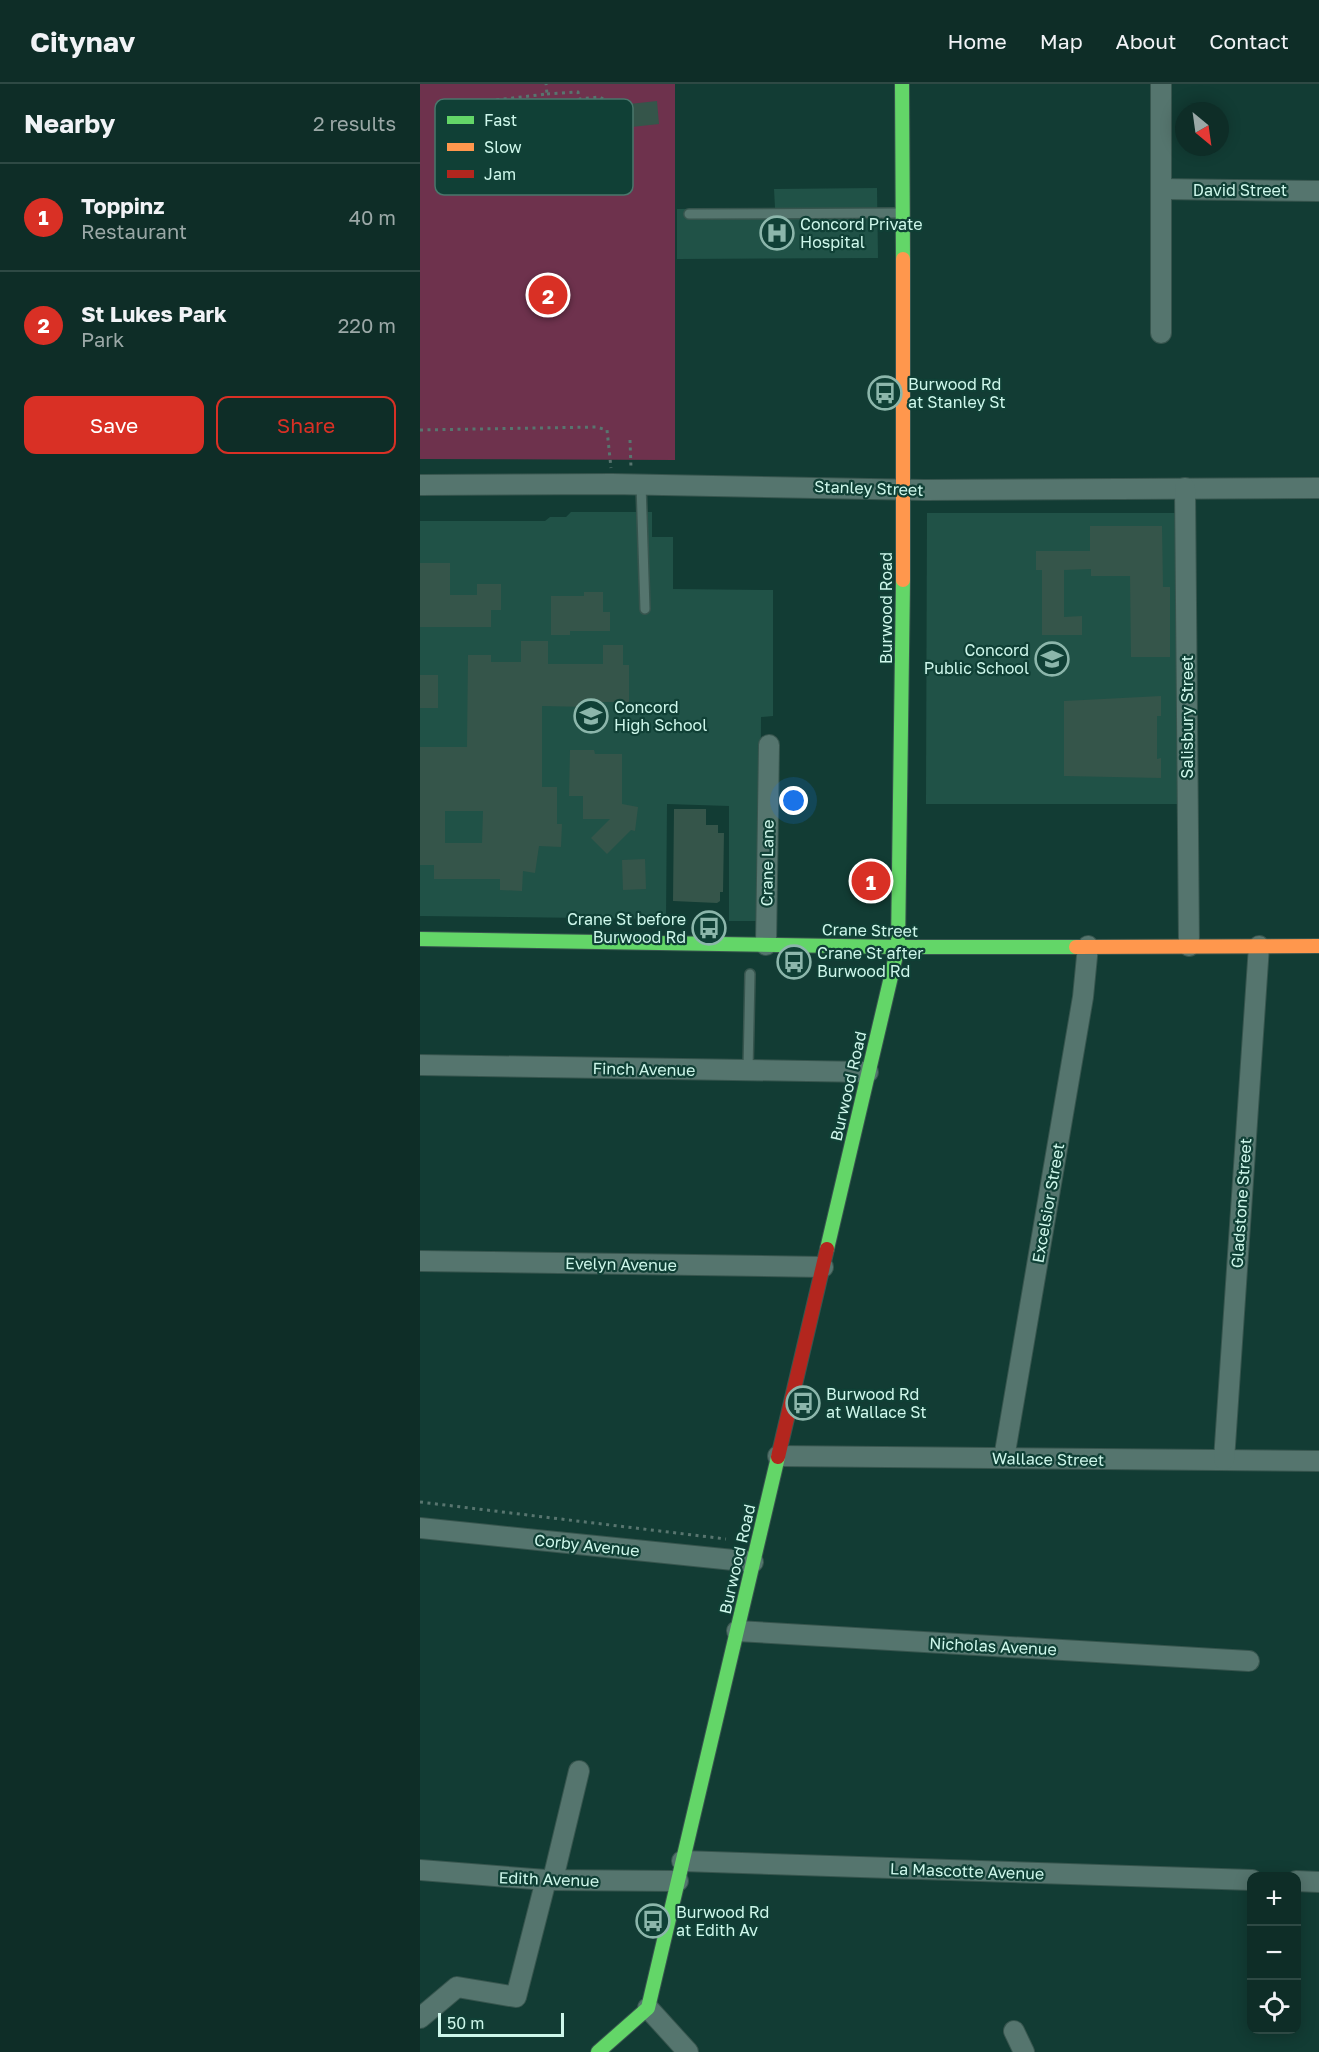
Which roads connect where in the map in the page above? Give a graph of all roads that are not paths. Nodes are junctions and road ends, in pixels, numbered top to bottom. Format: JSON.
{"nodes":[{"id":1,"x":902,"y":84,"type":"edge"},
{"id":2,"x":1161,"y":84,"type":"edge"},
{"id":3,"x":1161,"y":189,"type":"junction"},
{"id":4,"x":1319,"y":191,"type":"edge"},
{"id":5,"x":901,"y":213,"type":"junction"},
{"id":6,"x":689,"y":214,"type":"dead end"},
{"id":7,"x":1161,"y":333,"type":"dead end"},
{"id":8,"x":628,"y":484,"type":"junction"},
{"id":9,"x":420,"y":485,"type":"edge"},
{"id":10,"x":1185,"y":488,"type":"junction"},
{"id":11,"x":1319,"y":488,"type":"edge"},
{"id":12,"x":903,"y":489,"type":"junction"},
{"id":13,"x":645,"y":609,"type":"dead end"},
{"id":14,"x":770,"y":745,"type":"dead end"},
{"id":15,"x":420,"y":939,"type":"edge"},
{"id":16,"x":766,"y":945,"type":"junction"},
{"id":17,"x":1088,"y":946,"type":"junction"},
{"id":18,"x":1189,"y":946,"type":"junction"},
{"id":19,"x":1259,"y":946,"type":"junction"},
{"id":20,"x":1319,"y":946,"type":"edge"},
{"id":21,"x":898,"y":947,"type":"junction"},
{"id":22,"x":750,"y":974,"type":"dead end"},
{"id":23,"x":420,"y":1065,"type":"edge"},
{"id":24,"x":748,"y":1071,"type":"junction"},
{"id":25,"x":868,"y":1072,"type":"junction"},
{"id":26,"x":420,"y":1261,"type":"edge"},
{"id":27,"x":822,"y":1267,"type":"junction"},
{"id":28,"x":778,"y":1456,"type":"junction"},
{"id":29,"x":1004,"y":1458,"type":"junction"},
{"id":30,"x":1224,"y":1460,"type":"junction"},
{"id":31,"x":1319,"y":1461,"type":"edge"},
{"id":32,"x":420,"y":1528,"type":"edge"},
{"id":33,"x":753,"y":1562,"type":"junction"},
{"id":34,"x":737,"y":1631,"type":"junction"},
{"id":35,"x":1249,"y":1661,"type":"dead end"},
{"id":36,"x":579,"y":1771,"type":"dead end"},
{"id":37,"x":682,"y":1861,"type":"junction"},
{"id":38,"x":420,"y":1870,"type":"edge"},
{"id":39,"x":549,"y":1880,"type":"junction"},
{"id":40,"x":1247,"y":1880,"type":"edge"},
{"id":41,"x":678,"y":1881,"type":"junction"},
{"id":42,"x":1301,"y":1881,"type":"edge"},
{"id":43,"x":1319,"y":1882,"type":"edge"},
{"id":44,"x":648,"y":2008,"type":"junction"},
{"id":45,"x":420,"y":2019,"type":"edge"},
{"id":46,"x":1014,"y":2031,"type":"dead end"},
{"id":47,"x":598,"y":2052,"type":"edge"},
{"id":48,"x":688,"y":2052,"type":"edge"},
{"id":49,"x":1024,"y":2052,"type":"edge"}],
"edges":[{"from":1,"to":5,"type":"street","name":"Burwood Road"},
{"from":2,"to":3,"type":"street"},
{"from":3,"to":4,"type":"street","name":"David Street"},
{"from":3,"to":7,"type":"street"},
{"from":5,"to":6,"type":"lane"},
{"from":5,"to":12,"type":"street","name":"Burwood Road"},
{"from":8,"to":9,"type":"street","name":"Stanley Street"},
{"from":8,"to":12,"type":"street","name":"Stanley Street"},
{"from":8,"to":13,"type":"lane"},
{"from":10,"to":11,"type":"street","name":"Stanley Street"},
{"from":10,"to":12,"type":"street","name":"Stanley Street"},
{"from":10,"to":18,"type":"street","name":"Salisbury Street"},
{"from":12,"to":21,"type":"street","name":"Burwood Road"},
{"from":14,"to":16,"type":"street","name":"Crane Lane"},
{"from":15,"to":16,"type":"street","name":"Crane Street"},
{"from":16,"to":21,"type":"street","name":"Crane Street"},
{"from":17,"to":18,"type":"street","name":"Crane Street"},
{"from":17,"to":21,"type":"street","name":"Crane Street"},
{"from":17,"to":29,"type":"street","name":"Excelsior Street"},
{"from":18,"to":19,"type":"street","name":"Crane Street"},
{"from":19,"to":20,"type":"street","name":"Crane Street"},
{"from":19,"to":30,"type":"street","name":"Gladstone Street"},
{"from":21,"to":25,"type":"street","name":"Burwood Road"},
{"from":22,"to":24,"type":"lane"},
{"from":23,"to":24,"type":"street","name":"Finch Avenue"},
{"from":24,"to":25,"type":"street","name":"Finch Avenue"},
{"from":25,"to":27,"type":"street","name":"Burwood Road"},
{"from":26,"to":27,"type":"street","name":"Evelyn Avenue"},
{"from":27,"to":28,"type":"street","name":"Burwood Road"},
{"from":28,"to":29,"type":"street","name":"Wallace Street"},
{"from":28,"to":33,"type":"street","name":"Burwood Road"},
{"from":29,"to":30,"type":"street","name":"Wallace Street"},
{"from":30,"to":31,"type":"street","name":"Wallace Street"},
{"from":32,"to":33,"type":"street","name":"Corby Avenue"},
{"from":33,"to":34,"type":"street","name":"Burwood Road"},
{"from":34,"to":35,"type":"street","name":"Nicholas Avenue"},
{"from":34,"to":37,"type":"street","name":"Burwood Road"},
{"from":36,"to":39,"type":"street"},
{"from":37,"to":40,"type":"street","name":"La Mascotte Avenue"},
{"from":37,"to":41,"type":"street","name":"Burwood Road"},
{"from":38,"to":39,"type":"street","name":"Edith Avenue"},
{"from":39,"to":41,"type":"street","name":"Edith Avenue"},
{"from":39,"to":45,"type":"street"},
{"from":41,"to":44,"type":"street","name":"Burwood Road"},
{"from":42,"to":43,"type":"street"},
{"from":44,"to":47,"type":"street"},
{"from":44,"to":48,"type":"street"},
{"from":46,"to":49,"type":"street"}]}
